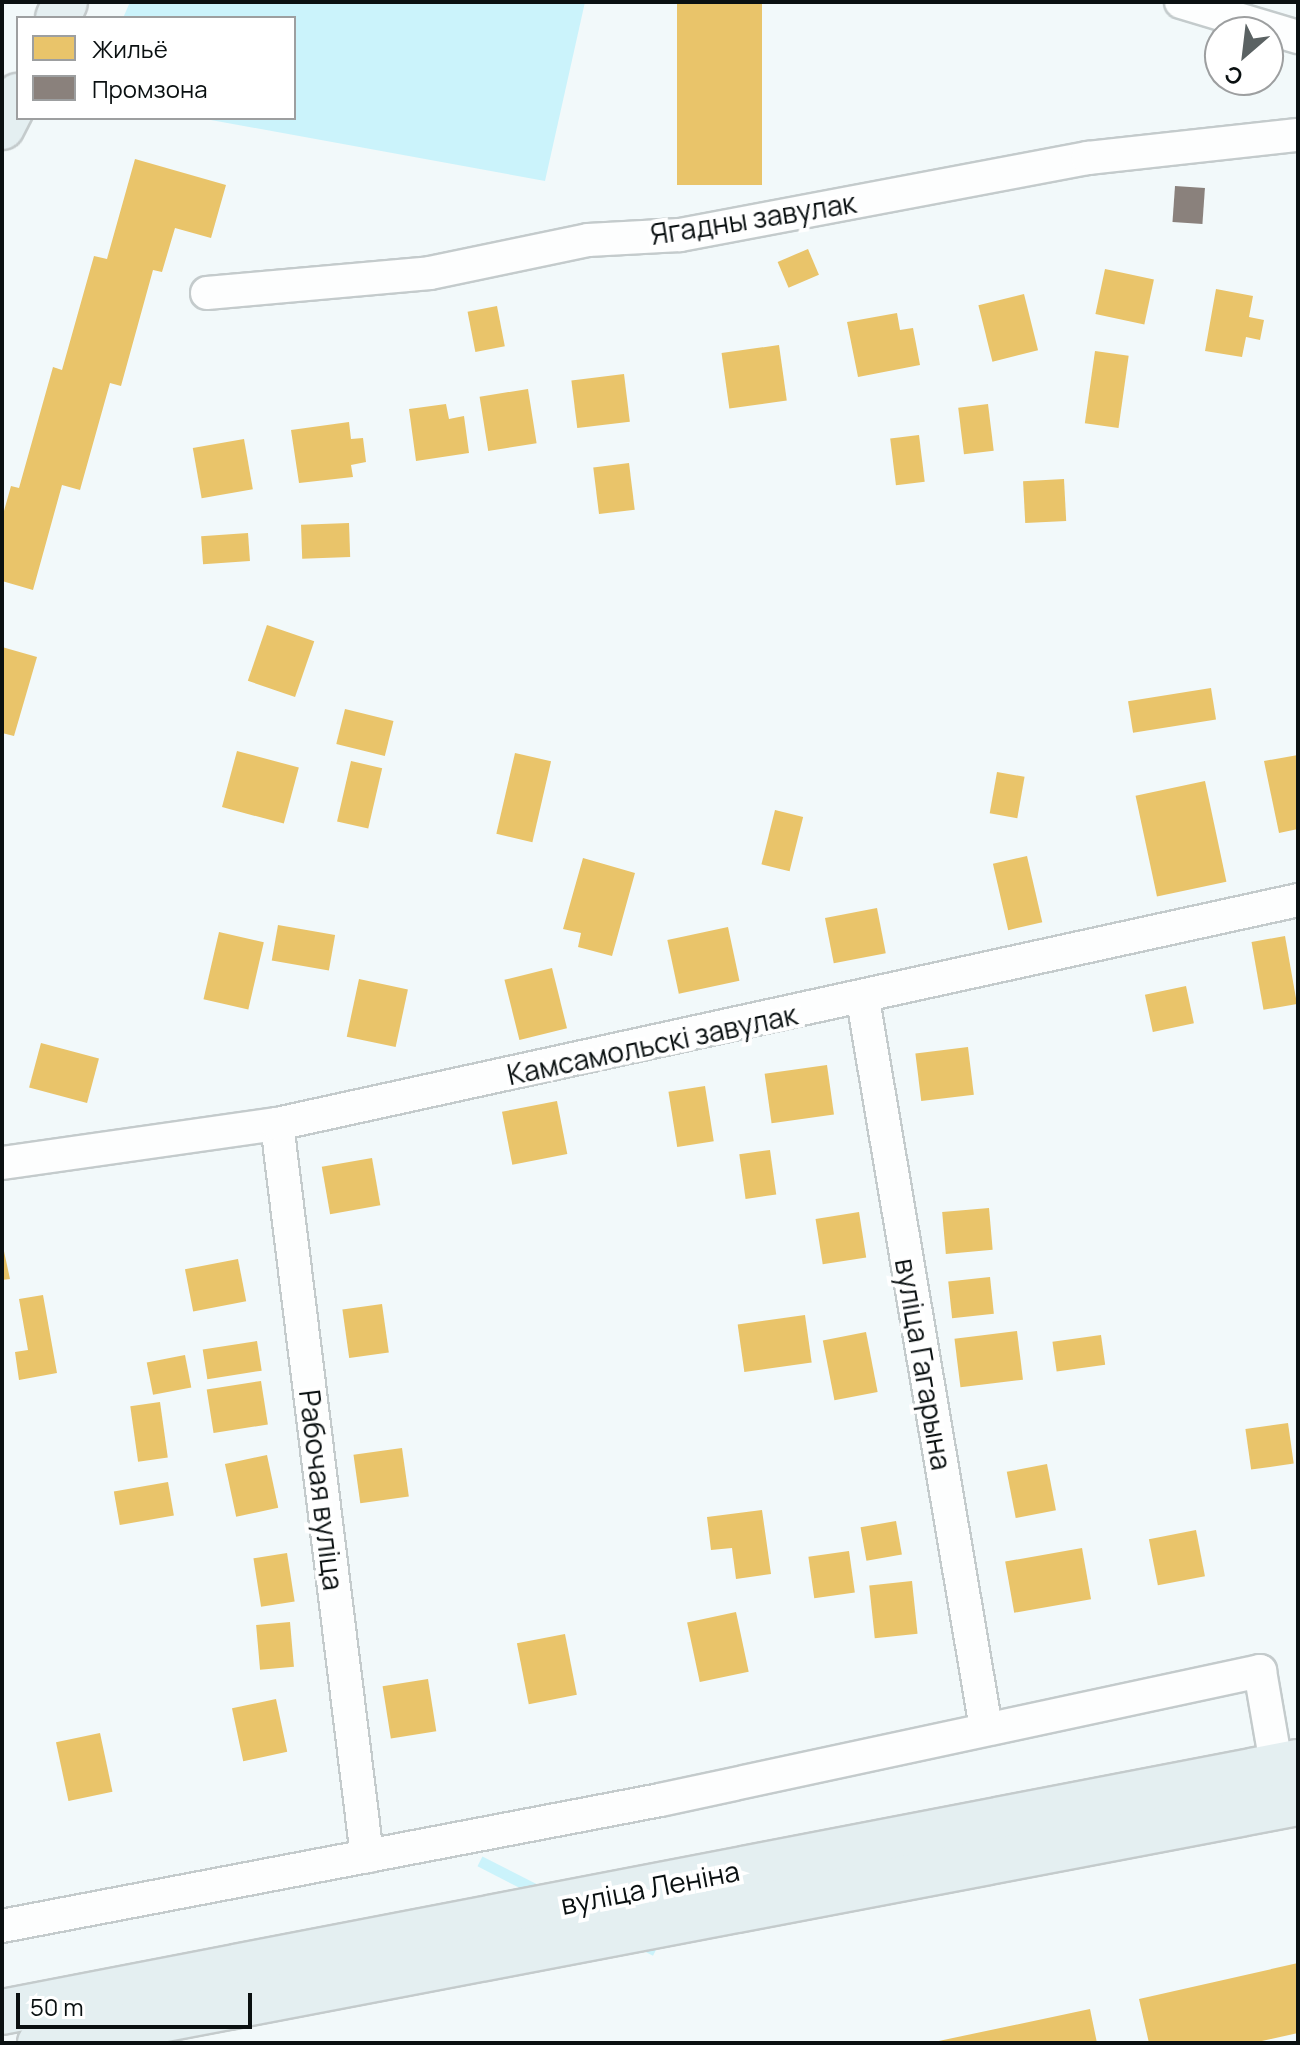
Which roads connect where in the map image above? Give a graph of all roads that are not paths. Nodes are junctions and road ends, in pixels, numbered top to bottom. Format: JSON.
{"nodes":[{"id":1,"x":1181,"y":2,"type":"edge"},
{"id":2,"x":1298,"y":37,"type":"edge"},
{"id":3,"x":16,"y":100,"type":"edge"},
{"id":4,"x":2,"y":127,"type":"edge"},
{"id":5,"x":1298,"y":135,"type":"edge"},
{"id":6,"x":207,"y":293,"type":"dead end"},
{"id":7,"x":1298,"y":900,"type":"edge"},
{"id":8,"x":863,"y":1000,"type":"junction"},
{"id":9,"x":277,"y":1124,"type":"junction"},
{"id":10,"x":2,"y":1163,"type":"edge"},
{"id":11,"x":986,"y":1728,"type":"junction"},
{"id":12,"x":1289,"y":1785,"type":"edge"},
{"id":13,"x":367,"y":1856,"type":"junction"},
{"id":14,"x":2,"y":1926,"type":"edge"},
{"id":15,"x":2,"y":2012,"type":"edge"},
{"id":16,"x":40,"y":2043,"type":"edge"}],
"edges":[{"from":1,"to":2,"type":"street"},
{"from":3,"to":4,"type":"main road"},
{"from":5,"to":6,"type":"street","name":"Ягадны завулак"},
{"from":7,"to":8,"type":"street","name":"Камсамольскі завулак"},
{"from":8,"to":9,"type":"street","name":"Камсамольскі завулак"},
{"from":8,"to":11,"type":"street","name":"вуліца Гагарына"},
{"from":9,"to":10,"type":"street","name":"Камсамольскі завулак"},
{"from":9,"to":13,"type":"street","name":"Рабочая вуліца"},
{"from":11,"to":12,"type":"street"},
{"from":11,"to":13,"type":"street"},
{"from":12,"to":15,"type":"main road","name":"вуліца Леніна"},
{"from":12,"to":16,"type":"main road","name":"вуліца Леніна"},
{"from":13,"to":14,"type":"street"}]}
